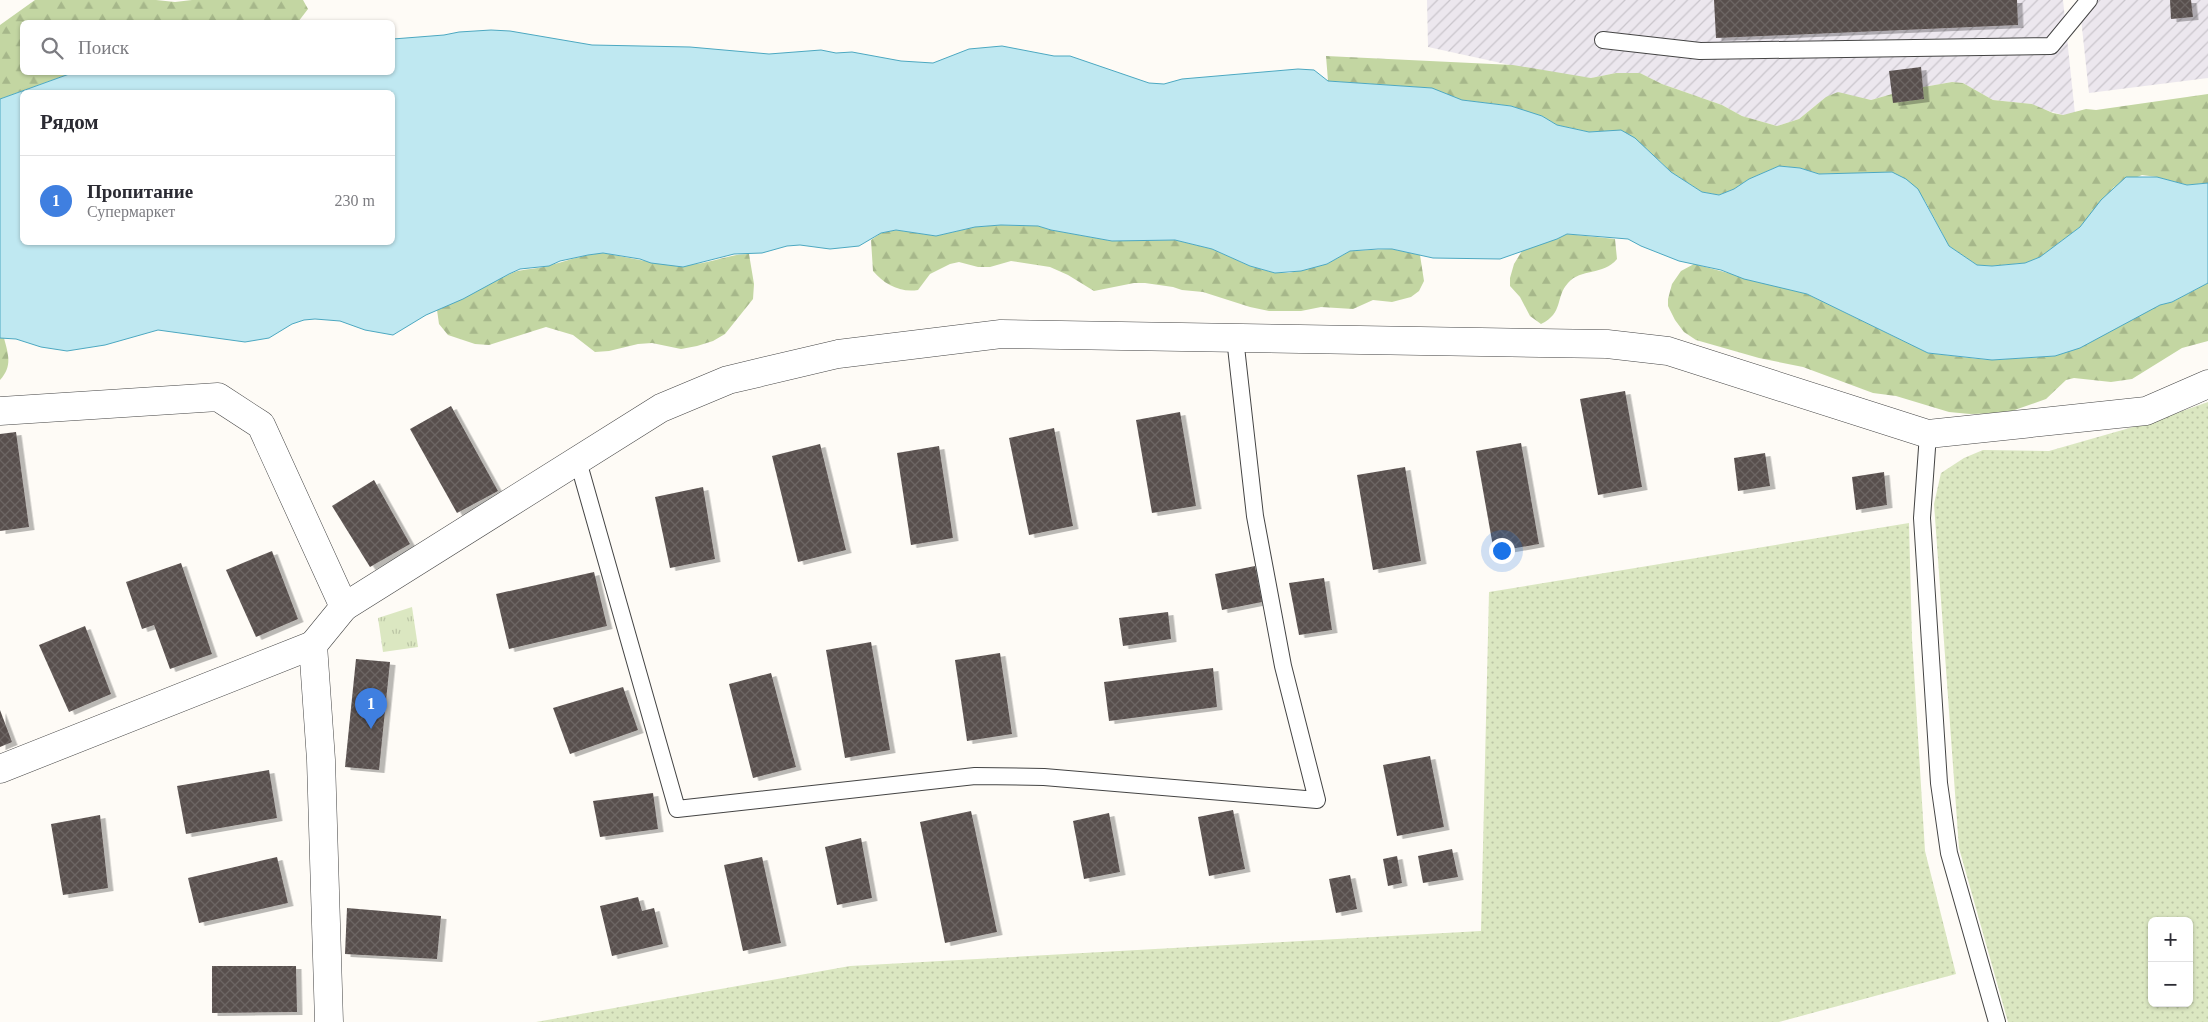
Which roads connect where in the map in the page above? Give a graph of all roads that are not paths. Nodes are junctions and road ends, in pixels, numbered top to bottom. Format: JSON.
{"nodes":[{"id":1,"x":2089,"y":0,"type":"edge"},
{"id":2,"x":1603,"y":40,"type":"dead end"},
{"id":3,"x":1235,"y":338,"type":"junction"},
{"id":4,"x":2208,"y":384,"type":"edge"},
{"id":5,"x":0,"y":411,"type":"edge"},
{"id":6,"x":1928,"y":434,"type":"junction"},
{"id":7,"x":578,"y":461,"type":"junction"},
{"id":8,"x":344,"y":607,"type":"junction"},
{"id":9,"x":312,"y":645,"type":"junction"},
{"id":10,"x":0,"y":769,"type":"edge"},
{"id":11,"x":329,"y":1022,"type":"edge"},
{"id":12,"x":1997,"y":1022,"type":"edge"}],
"edges":[{"from":1,"to":2,"type":"lane"},
{"from":3,"to":6,"type":"street"},
{"from":3,"to":7,"type":"street"},
{"from":3,"to":7,"type":"lane"},
{"from":4,"to":6,"type":"street"},
{"from":5,"to":8,"type":"street"},
{"from":6,"to":12,"type":"lane"},
{"from":7,"to":8,"type":"street"},
{"from":8,"to":9,"type":"street"},
{"from":9,"to":10,"type":"street"},
{"from":9,"to":11,"type":"street"}]}
